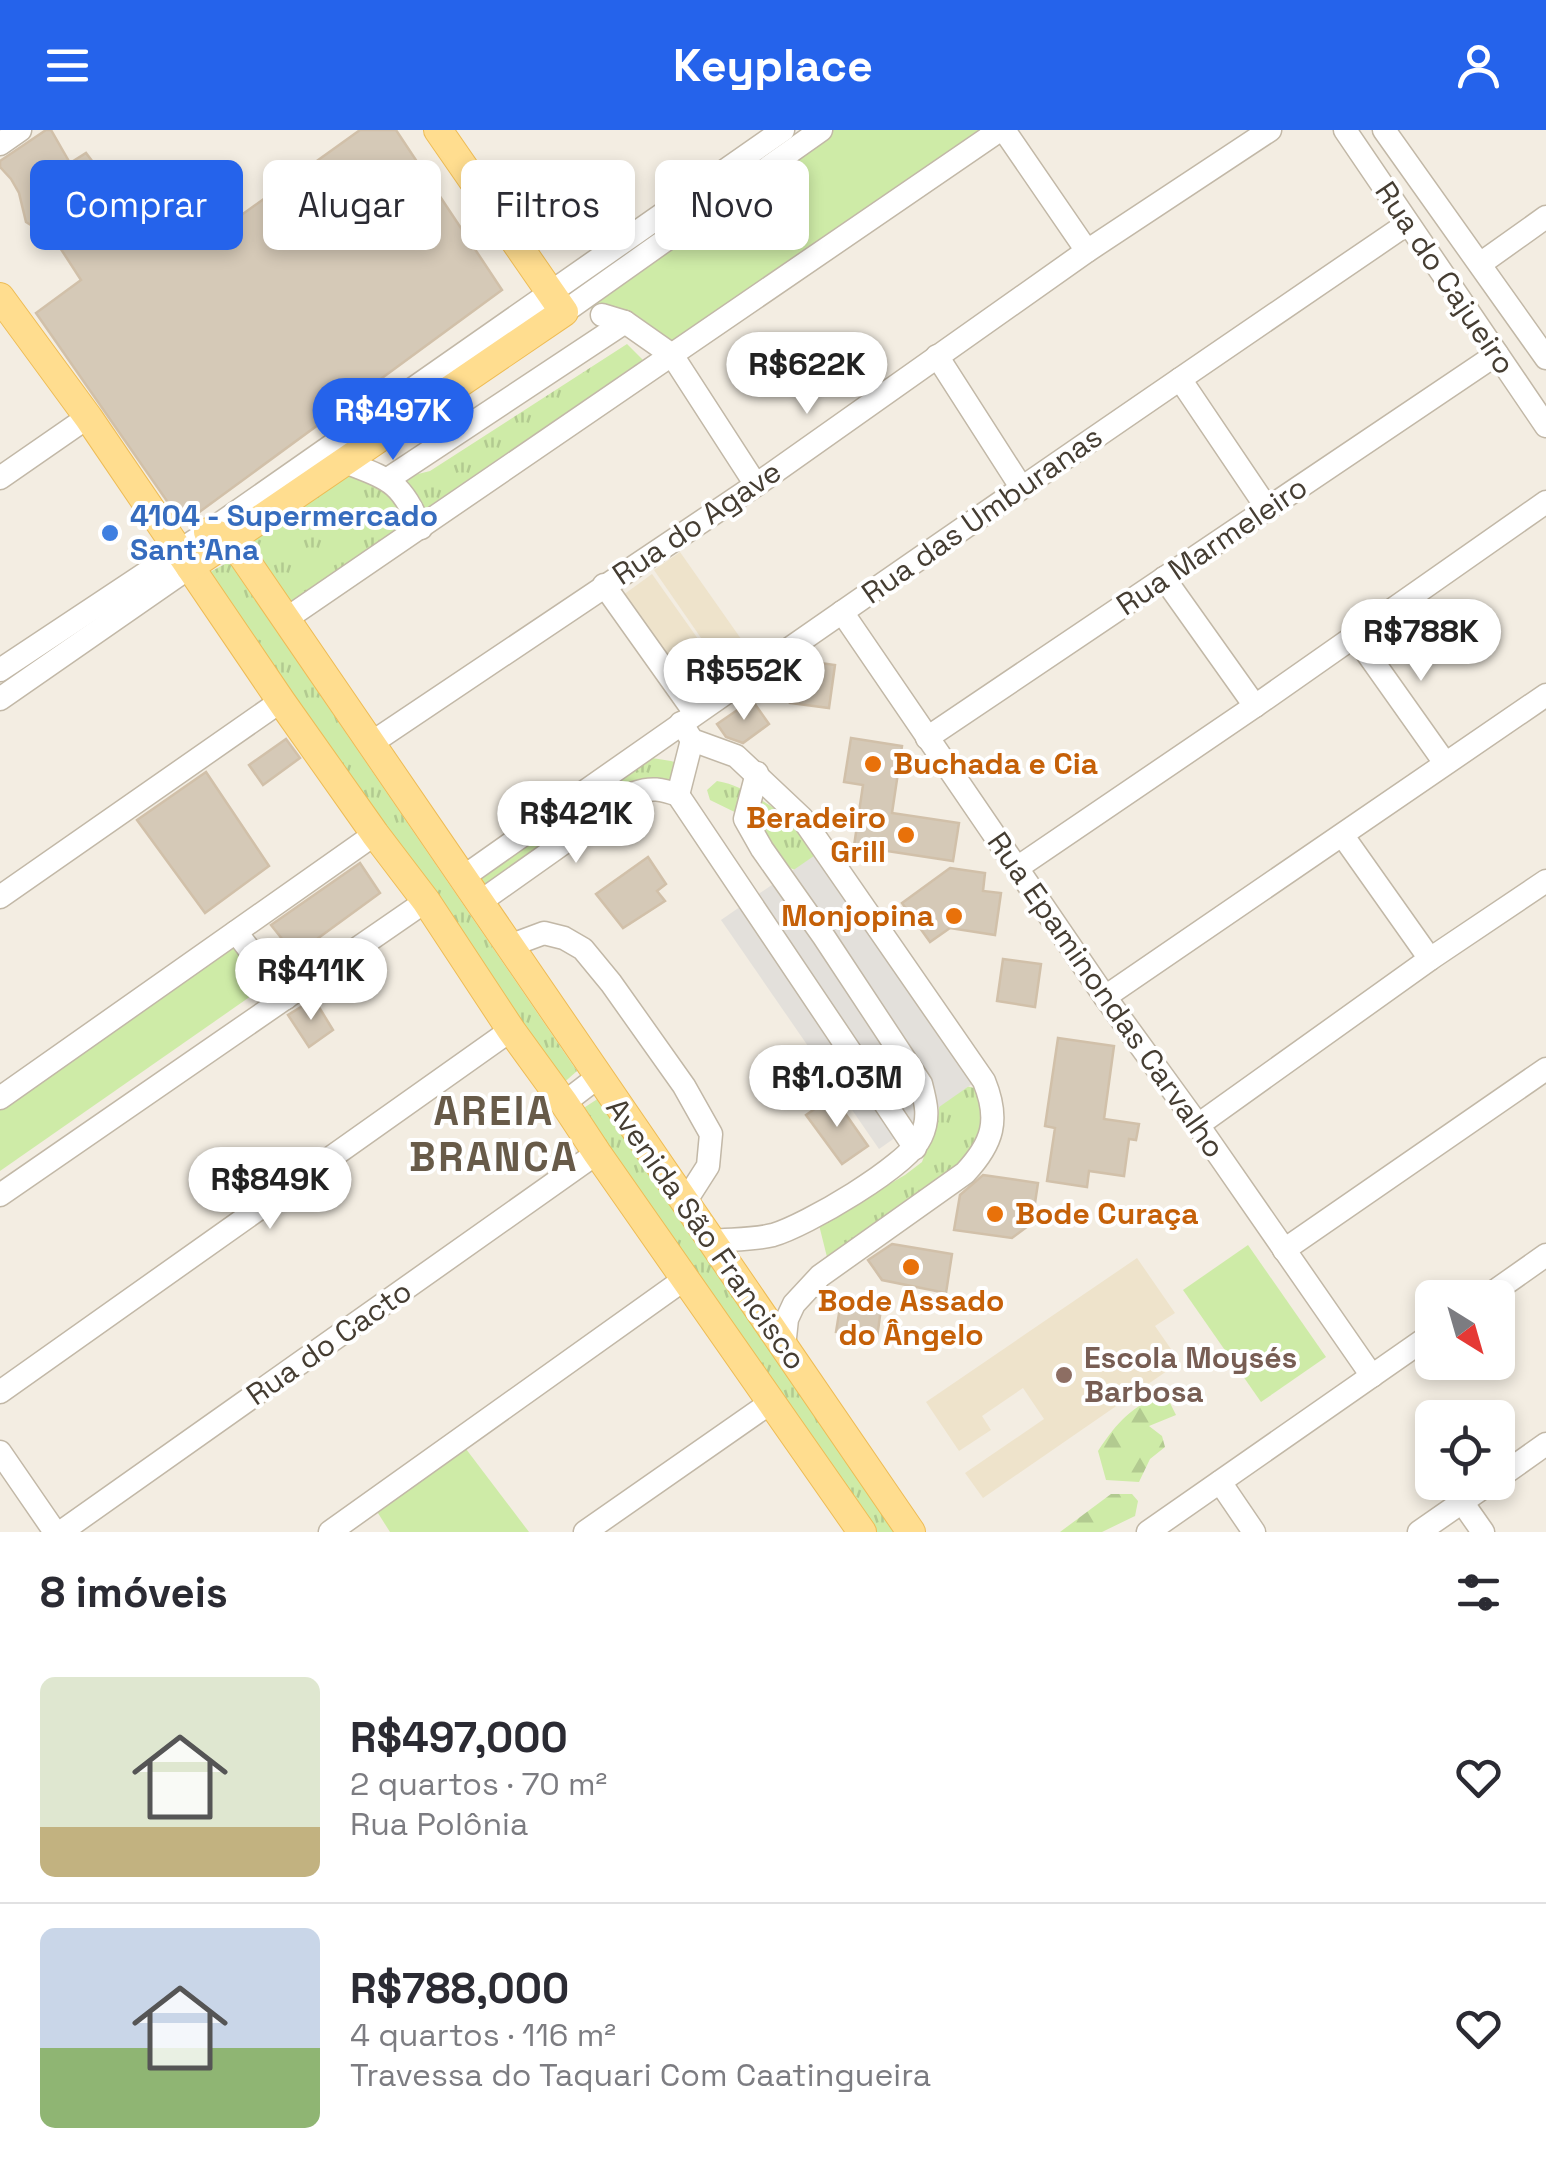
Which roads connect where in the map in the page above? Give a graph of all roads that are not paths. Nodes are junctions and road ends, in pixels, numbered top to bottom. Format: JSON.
{"nodes":[{"id":1,"x":20,"y":130,"type":"edge"},
{"id":2,"x":438,"y":130,"type":"edge"},
{"id":3,"x":783,"y":130,"type":"edge"},
{"id":4,"x":821,"y":130,"type":"edge"},
{"id":5,"x":1002,"y":130,"type":"edge"},
{"id":6,"x":1270,"y":130,"type":"edge"},
{"id":7,"x":1345,"y":130,"type":"edge"},
{"id":8,"x":1386,"y":130,"type":"edge"},
{"id":9,"x":0,"y":144,"type":"edge"},
{"id":10,"x":1359,"y":150,"type":"junction"},
{"id":11,"x":1546,"y":217,"type":"edge"},
{"id":12,"x":1407,"y":224,"type":"junction"},
{"id":13,"x":1087,"y":251,"type":"junction"},
{"id":14,"x":1480,"y":264,"type":"junction"},
{"id":15,"x":0,"y":298,"type":"edge"},
{"id":16,"x":557,"y":302,"type":"junction"},
{"id":17,"x":602,"y":314,"type":"dead end"},
{"id":18,"x":625,"y":322,"type":"junction"},
{"id":19,"x":1497,"y":354,"type":"junction"},
{"id":20,"x":672,"y":356,"type":"junction"},
{"id":21,"x":936,"y":356,"type":"junction"},
{"id":22,"x":1546,"y":358,"type":"edge"},
{"id":23,"x":1180,"y":379,"type":"junction"},
{"id":24,"x":88,"y":417,"type":"junction"},
{"id":25,"x":1546,"y":426,"type":"edge"},
{"id":26,"x":345,"y":462,"type":"junction"},
{"id":27,"x":0,"y":478,"type":"edge"},
{"id":28,"x":388,"y":479,"type":"junction"},
{"id":29,"x":756,"y":485,"type":"junction"},
{"id":30,"x":1021,"y":487,"type":"junction"},
{"id":31,"x":1546,"y":502,"type":"edge"},
{"id":32,"x":1267,"y":508,"type":"junction"},
{"id":33,"x":421,"y":528,"type":"junction"},
{"id":34,"x":220,"y":536,"type":"junction"},
{"id":35,"x":184,"y":559,"type":"junction"},
{"id":36,"x":1164,"y":578,"type":"junction"},
{"id":37,"x":604,"y":585,"type":"junction"},
{"id":38,"x":842,"y":612,"type":"junction"},
{"id":39,"x":286,"y":619,"type":"junction"},
{"id":40,"x":1355,"y":636,"type":"junction"},
{"id":41,"x":0,"y":670,"type":"edge"},
{"id":42,"x":1546,"y":695,"type":"edge"},
{"id":43,"x":0,"y":699,"type":"edge"},
{"id":44,"x":281,"y":701,"type":"junction"},
{"id":45,"x":1255,"y":706,"type":"junction"},
{"id":46,"x":689,"y":725,"type":"junction"},
{"id":47,"x":927,"y":738,"type":"junction"},
{"id":48,"x":370,"y":744,"type":"junction"},
{"id":49,"x":1445,"y":763,"type":"junction"},
{"id":50,"x":757,"y":774,"type":"junction"},
{"id":51,"x":678,"y":795,"type":"junction"},
{"id":52,"x":375,"y":834,"type":"junction"},
{"id":53,"x":1343,"y":836,"type":"junction"},
{"id":54,"x":1017,"y":868,"type":"junction"},
{"id":55,"x":462,"y":878,"type":"junction"},
{"id":56,"x":1543,"y":891,"type":"edge"},
{"id":57,"x":0,"y":897,"type":"edge"},
{"id":58,"x":426,"y":900,"type":"junction"},
{"id":59,"x":480,"y":902,"type":"junction"},
{"id":60,"x":236,"y":932,"type":"junction"},
{"id":61,"x":510,"y":946,"type":"junction"},
{"id":62,"x":1430,"y":959,"type":"junction"},
{"id":63,"x":286,"y":998,"type":"junction"},
{"id":64,"x":1105,"y":998,"type":"junction"},
{"id":65,"x":511,"y":1030,"type":"junction"},
{"id":66,"x":1546,"y":1069,"type":"edge"},
{"id":67,"x":598,"y":1078,"type":"junction"},
{"id":68,"x":0,"y":1098,"type":"edge"},
{"id":69,"x":564,"y":1103,"type":"junction"},
{"id":70,"x":1198,"y":1125,"type":"junction"},
{"id":71,"x":915,"y":1148,"type":"junction"},
{"id":72,"x":597,"y":1154,"type":"junction"},
{"id":73,"x":0,"y":1194,"type":"edge"},
{"id":74,"x":686,"y":1202,"type":"junction"},
{"id":75,"x":711,"y":1241,"type":"junction"},
{"id":76,"x":1284,"y":1250,"type":"junction"},
{"id":77,"x":1546,"y":1255,"type":"edge"},
{"id":78,"x":686,"y":1278,"type":"junction"},
{"id":79,"x":1511,"y":1280,"type":"edge"},
{"id":80,"x":1415,"y":1346,"type":"edge"},
{"id":81,"x":784,"y":1347,"type":"junction"},
{"id":82,"x":1372,"y":1376,"type":"junction"},
{"id":83,"x":0,"y":1392,"type":"edge"},
{"id":84,"x":770,"y":1403,"type":"junction"},
{"id":85,"x":1546,"y":1444,"type":"edge"},
{"id":86,"x":0,"y":1452,"type":"edge"},
{"id":87,"x":1515,"y":1466,"type":"edge"},
{"id":88,"x":1220,"y":1482,"type":"junction"},
{"id":89,"x":1465,"y":1500,"type":"edge"},
{"id":90,"x":1462,"y":1502,"type":"junction"},
{"id":91,"x":58,"y":1532,"type":"edge"},
{"id":92,"x":330,"y":1532,"type":"edge"},
{"id":93,"x":585,"y":1532,"type":"edge"},
{"id":94,"x":862,"y":1532,"type":"edge"},
{"id":95,"x":911,"y":1532,"type":"edge"},
{"id":96,"x":1148,"y":1532,"type":"edge"},
{"id":97,"x":1254,"y":1532,"type":"edge"},
{"id":98,"x":1419,"y":1532,"type":"edge"},
{"id":99,"x":1484,"y":1532,"type":"edge"}],
"edges":[{"from":1,"to":9,"type":"street"},
{"from":2,"to":16,"type":"main road"},
{"from":3,"to":16,"type":"street"},
{"from":4,"to":16,"type":"street"},
{"from":5,"to":13,"type":"street"},
{"from":5,"to":20,"type":"street"},
{"from":6,"to":13,"type":"street","name":"Rua do Agave"},
{"from":7,"to":10,"type":"street","name":"Rua do Cajueiro"},
{"from":8,"to":10,"type":"street"},
{"from":8,"to":14,"type":"street","name":"Rua do Cajueiro"},
{"from":10,"to":12,"type":"street","name":"Rua do Cajueiro"},
{"from":11,"to":14,"type":"street"},
{"from":12,"to":19,"type":"street","name":"Rua do Cajueiro"},
{"from":12,"to":23,"type":"street","name":"Rua das Umburanas"},
{"from":13,"to":21,"type":"street","name":"Rua do Agave"},
{"from":14,"to":22,"type":"street","name":"Rua do Cajueiro"},
{"from":15,"to":24,"type":"main road","name":"Avenida São Francisco"},
{"from":16,"to":26,"type":"main road"},
{"from":16,"to":34,"type":"street"},
{"from":17,"to":18,"type":"street"},
{"from":18,"to":20,"type":"street"},
{"from":18,"to":28,"type":"street"},
{"from":19,"to":25,"type":"street","name":"Rua do Cajueiro"},
{"from":19,"to":32,"type":"street","name":"Rua Marmeleiro"},
{"from":20,"to":29,"type":"street"},
{"from":20,"to":33,"type":"street"},
{"from":21,"to":29,"type":"street","name":"Rua do Agave"},
{"from":21,"to":30,"type":"street"},
{"from":23,"to":30,"type":"street","name":"Rua das Umburanas"},
{"from":23,"to":32,"type":"street"},
{"from":24,"to":27,"type":"street"},
{"from":24,"to":35,"type":"main road","name":"Avenida São Francisco"},
{"from":26,"to":28,"type":"street"},
{"from":26,"to":34,"type":"main road"},
{"from":28,"to":33,"type":"street"},
{"from":29,"to":37,"type":"street","name":"Rua do Agave"},
{"from":30,"to":38,"type":"street","name":"Rua das Umburanas"},
{"from":31,"to":40,"type":"street"},
{"from":32,"to":36,"type":"street","name":"Rua Marmeleiro"},
{"from":33,"to":39,"type":"street"},
{"from":34,"to":35,"type":"main road"},
{"from":34,"to":39,"type":"main road","name":"Avenida São Francisco"},
{"from":35,"to":41,"type":"street"},
{"from":35,"to":43,"type":"street"},
{"from":35,"to":44,"type":"main road","name":"Avenida São Francisco"},
{"from":36,"to":45,"type":"street"},
{"from":36,"to":47,"type":"street","name":"Rua Marmeleiro"},
{"from":37,"to":46,"type":"street"},
{"from":37,"to":48,"type":"street","name":"Rua do Agave"},
{"from":38,"to":46,"type":"street","name":"Rua das Umburanas"},
{"from":38,"to":47,"type":"street","name":"Rua Epaminondas Carvalho"},
{"from":39,"to":48,"type":"main road","name":"Avenida São Francisco"},
{"from":40,"to":45,"type":"street"},
{"from":40,"to":49,"type":"street"},
{"from":42,"to":49,"type":"street"},
{"from":44,"to":52,"type":"main road","name":"Avenida São Francisco"},
{"from":44,"to":57,"type":"street"},
{"from":45,"to":54,"type":"street"},
{"from":46,"to":50,"type":"street"},
{"from":46,"to":51,"type":"street"},
{"from":46,"to":55,"type":"street","name":"Rua das Umburanas"},
{"from":47,"to":54,"type":"street","name":"Rua Epaminondas Carvalho"},
{"from":48,"to":55,"type":"main road","name":"Avenida São Francisco"},
{"from":49,"to":53,"type":"street"},
{"from":50,"to":71,"type":"street"},
{"from":50,"to":81,"type":"street"},
{"from":51,"to":59,"type":"street"},
{"from":51,"to":71,"type":"street"},
{"from":52,"to":58,"type":"main road","name":"Avenida São Francisco"},
{"from":52,"to":60,"type":"street"},
{"from":53,"to":62,"type":"street"},
{"from":53,"to":64,"type":"street"},
{"from":54,"to":64,"type":"street","name":"Rua Epaminondas Carvalho"},
{"from":55,"to":59,"type":"main road","name":"Avenida São Francisco"},
{"from":56,"to":62,"type":"street"},
{"from":58,"to":63,"type":"street"},
{"from":58,"to":65,"type":"main road","name":"Avenida São Francisco"},
{"from":59,"to":61,"type":"main road","name":"Avenida São Francisco"},
{"from":60,"to":63,"type":"street"},
{"from":60,"to":68,"type":"street"},
{"from":61,"to":67,"type":"main road","name":"Avenida São Francisco"},
{"from":61,"to":74,"type":"street"},
{"from":62,"to":70,"type":"street"},
{"from":63,"to":73,"type":"street"},
{"from":64,"to":70,"type":"street","name":"Rua Epaminondas Carvalho"},
{"from":65,"to":69,"type":"main road","name":"Avenida São Francisco"},
{"from":65,"to":83,"type":"street"},
{"from":66,"to":76,"type":"street"},
{"from":67,"to":69,"type":"street"},
{"from":67,"to":74,"type":"main road","name":"Avenida São Francisco"},
{"from":69,"to":72,"type":"main road","name":"Avenida São Francisco"},
{"from":70,"to":76,"type":"street","name":"Rua Epaminondas Carvalho"},
{"from":71,"to":75,"type":"street"},
{"from":72,"to":78,"type":"main road","name":"Avenida São Francisco"},
{"from":72,"to":91,"type":"street","name":"Rua do Cacto"},
{"from":74,"to":75,"type":"main road","name":"Avenida São Francisco"},
{"from":75,"to":81,"type":"main road","name":"Avenida São Francisco"},
{"from":76,"to":82,"type":"street","name":"Rua Epaminondas Carvalho"},
{"from":77,"to":79,"type":"street"},
{"from":78,"to":84,"type":"main road","name":"Avenida São Francisco"},
{"from":78,"to":92,"type":"street"},
{"from":80,"to":82,"type":"street"},
{"from":81,"to":95,"type":"main road","name":"Avenida São Francisco"},
{"from":82,"to":88,"type":"street"},
{"from":84,"to":93,"type":"street"},
{"from":84,"to":94,"type":"main road","name":"Avenida São Francisco"},
{"from":85,"to":87,"type":"street"},
{"from":86,"to":91,"type":"street"},
{"from":88,"to":96,"type":"street"},
{"from":88,"to":97,"type":"street"},
{"from":89,"to":90,"type":"street"},
{"from":90,"to":98,"type":"street"},
{"from":90,"to":99,"type":"street"}]}
